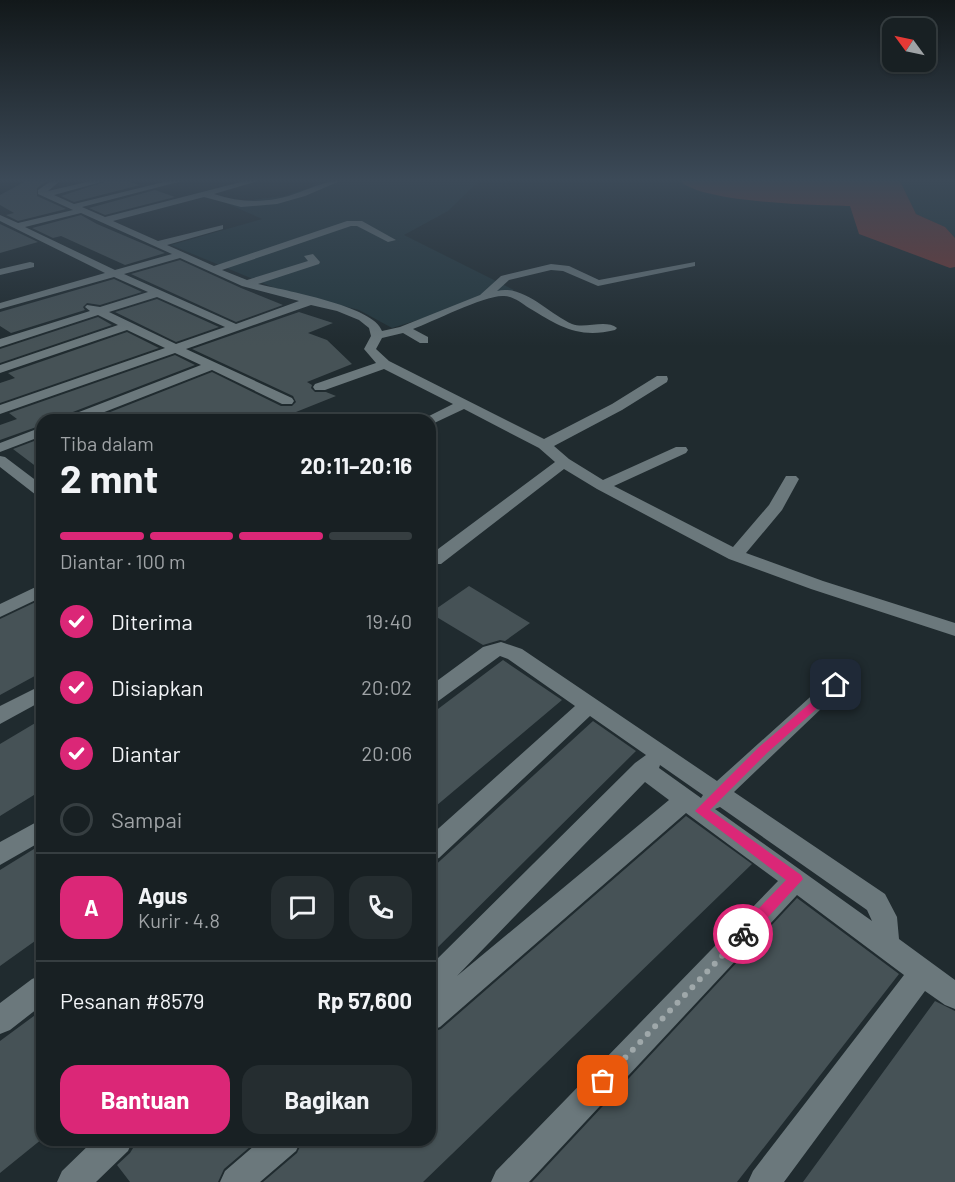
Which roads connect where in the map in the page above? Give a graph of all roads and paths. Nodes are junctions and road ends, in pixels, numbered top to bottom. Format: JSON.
{"nodes":[{"id":1,"x":38,"y":236,"type":"edge"},
{"id":2,"x":142,"y":236,"type":"edge"},
{"id":3,"x":187,"y":236,"type":"edge"},
{"id":4,"x":311,"y":236,"type":"edge"},
{"id":5,"x":384,"y":236,"type":"edge"},
{"id":6,"x":391,"y":240,"type":"dead end"},
{"id":7,"x":159,"y":244,"type":"junction"},
{"id":8,"x":181,"y":255,"type":"junction"},
{"id":9,"x":309,"y":256,"type":"dead end"},
{"id":10,"x":691,"y":264,"type":"dead end"},
{"id":11,"x":30,"y":265,"type":"dead end"},
{"id":12,"x":211,"y":270,"type":"junction"},
{"id":13,"x":0,"y":272,"type":"edge"},
{"id":14,"x":113,"y":273,"type":"junction"},
{"id":15,"x":246,"y":284,"type":"junction"},
{"id":16,"x":153,"y":291,"type":"junction"},
{"id":17,"x":481,"y":298,"type":"junction"},
{"id":18,"x":311,"y":301,"type":"junction"},
{"id":19,"x":0,"y":306,"type":"edge"},
{"id":20,"x":95,"y":309,"type":"junction"},
{"id":21,"x":128,"y":326,"type":"junction"},
{"id":22,"x":236,"y":328,"type":"junction"},
{"id":23,"x":611,"y":328,"type":"dead end"},
{"id":24,"x":404,"y":329,"type":"junction"},
{"id":25,"x":0,"y":336,"type":"edge"},
{"id":26,"x":377,"y":336,"type":"junction"},
{"id":27,"x":424,"y":340,"type":"dead end"},
{"id":28,"x":0,"y":343,"type":"edge"},
{"id":29,"x":161,"y":343,"type":"junction"},
{"id":30,"x":174,"y":349,"type":"junction"},
{"id":31,"x":385,"y":364,"type":"junction"},
{"id":32,"x":214,"y":365,"type":"junction"},
{"id":33,"x":0,"y":369,"type":"edge"},
{"id":34,"x":663,"y":379,"type":"dead end"},
{"id":35,"x":320,"y":387,"type":"dead end"},
{"id":36,"x":0,"y":400,"type":"edge"},
{"id":37,"x":287,"y":401,"type":"dead end"},
{"id":38,"x":464,"y":404,"type":"junction"},
{"id":39,"x":0,"y":410,"type":"edge"},
{"id":40,"x":87,"y":414,"type":"edge"},
{"id":41,"x":436,"y":418,"type":"edge"},
{"id":42,"x":36,"y":433,"type":"edge"},
{"id":43,"x":544,"y":445,"type":"junction"},
{"id":44,"x":0,"y":448,"type":"edge"},
{"id":45,"x":681,"y":450,"type":"dead end"},
{"id":46,"x":0,"y":460,"type":"edge"},
{"id":47,"x":564,"y":462,"type":"junction"},
{"id":48,"x":36,"y":475,"type":"edge"},
{"id":49,"x":26,"y":479,"type":"junction"},
{"id":50,"x":791,"y":479,"type":"dead end"},
{"id":51,"x":602,"y":486,"type":"junction"},
{"id":52,"x":36,"y":487,"type":"edge"},
{"id":53,"x":735,"y":555,"type":"junction"},
{"id":54,"x":436,"y":559,"type":"edge"},
{"id":55,"x":36,"y":593,"type":"edge"},
{"id":56,"x":0,"y":610,"type":"edge"},
{"id":57,"x":955,"y":630,"type":"edge"},
{"id":58,"x":836,"y":685,"type":"dead end"},
{"id":59,"x":436,"y":692,"type":"edge"},
{"id":60,"x":36,"y":695,"type":"edge"},
{"id":61,"x":589,"y":705,"type":"junction"},
{"id":62,"x":0,"y":716,"type":"edge"},
{"id":63,"x":652,"y":761,"type":"junction"},
{"id":64,"x":719,"y":793,"type":"junction"},
{"id":65,"x":694,"y":805,"type":"junction"},
{"id":66,"x":36,"y":833,"type":"edge"},
{"id":67,"x":436,"y":845,"type":"edge"},
{"id":68,"x":0,"y":855,"type":"edge"},
{"id":69,"x":796,"y":879,"type":"junction"},
{"id":70,"x":885,"y":944,"type":"junction"},
{"id":71,"x":923,"y":972,"type":"junction"},
{"id":72,"x":436,"y":979,"type":"edge"},
{"id":73,"x":36,"y":993,"type":"edge"},
{"id":74,"x":955,"y":996,"type":"edge"},
{"id":75,"x":436,"y":1012,"type":"edge"},
{"id":76,"x":0,"y":1020,"type":"edge"},
{"id":77,"x":111,"y":1146,"type":"edge"},
{"id":78,"x":268,"y":1146,"type":"edge"},
{"id":79,"x":278,"y":1146,"type":"edge"},
{"id":80,"x":73,"y":1182,"type":"edge"},
{"id":81,"x":234,"y":1182,"type":"edge"},
{"id":82,"x":507,"y":1182,"type":"edge"},
{"id":83,"x":764,"y":1182,"type":"edge"}],
"edges":[{"from":1,"to":14,"type":"street"},
{"from":2,"to":7,"type":"street"},
{"from":3,"to":7,"type":"street"},
{"from":4,"to":12,"type":"street"},
{"from":5,"to":6,"type":"street"},
{"from":7,"to":8,"type":"street"},
{"from":8,"to":12,"type":"street"},
{"from":8,"to":14,"type":"street"},
{"from":9,"to":15,"type":"street"},
{"from":10,"to":17,"type":"street"},
{"from":11,"to":13,"type":"street"},
{"from":12,"to":15,"type":"street"},
{"from":14,"to":16,"type":"street"},
{"from":14,"to":19,"type":"street"},
{"from":15,"to":18,"type":"street"},
{"from":16,"to":20,"type":"street"},
{"from":16,"to":22,"type":"street"},
{"from":17,"to":23,"type":"street"},
{"from":17,"to":24,"type":"street"},
{"from":18,"to":22,"type":"street"},
{"from":18,"to":26,"type":"street"},
{"from":20,"to":21,"type":"street"},
{"from":20,"to":25,"type":"street"},
{"from":20,"to":28,"type":"street"},
{"from":21,"to":29,"type":"street"},
{"from":21,"to":33,"type":"street"},
{"from":22,"to":30,"type":"street"},
{"from":24,"to":26,"type":"street"},
{"from":24,"to":27,"type":"street"},
{"from":26,"to":31,"type":"street"},
{"from":29,"to":30,"type":"street"},
{"from":29,"to":36,"type":"street"},
{"from":30,"to":32,"type":"street"},
{"from":30,"to":39,"type":"street"},
{"from":31,"to":35,"type":"street"},
{"from":31,"to":38,"type":"street"},
{"from":32,"to":37,"type":"street"},
{"from":32,"to":40,"type":"street"},
{"from":34,"to":43,"type":"street"},
{"from":38,"to":41,"type":"street"},
{"from":38,"to":43,"type":"street"},
{"from":42,"to":44,"type":"street"},
{"from":43,"to":47,"type":"street"},
{"from":45,"to":51,"type":"street"},
{"from":46,"to":49,"type":"street"},
{"from":47,"to":51,"type":"street"},
{"from":47,"to":54,"type":"street"},
{"from":48,"to":49,"type":"street"},
{"from":49,"to":52,"type":"street"},
{"from":50,"to":53,"type":"street"},
{"from":51,"to":53,"type":"street"},
{"from":53,"to":57,"type":"street"},
{"from":55,"to":56,"type":"street"},
{"from":58,"to":64,"type":"street"},
{"from":59,"to":61,"type":"street"},
{"from":60,"to":62,"type":"street"},
{"from":61,"to":63,"type":"street"},
{"from":61,"to":67,"type":"street"},
{"from":63,"to":64,"type":"street"},
{"from":63,"to":65,"type":"street"},
{"from":63,"to":72,"type":"street"},
{"from":64,"to":65,"type":"street"},
{"from":64,"to":70,"type":"street"},
{"from":65,"to":69,"type":"street"},
{"from":65,"to":75,"type":"street"},
{"from":66,"to":68,"type":"street"},
{"from":69,"to":70,"type":"street"},
{"from":69,"to":82,"type":"street"},
{"from":70,"to":71,"type":"street"},
{"from":71,"to":74,"type":"street"},
{"from":71,"to":83,"type":"street"},
{"from":73,"to":76,"type":"street"},
{"from":77,"to":80,"type":"street"},
{"from":78,"to":81,"type":"street"},
{"from":79,"to":81,"type":"street"}]}
